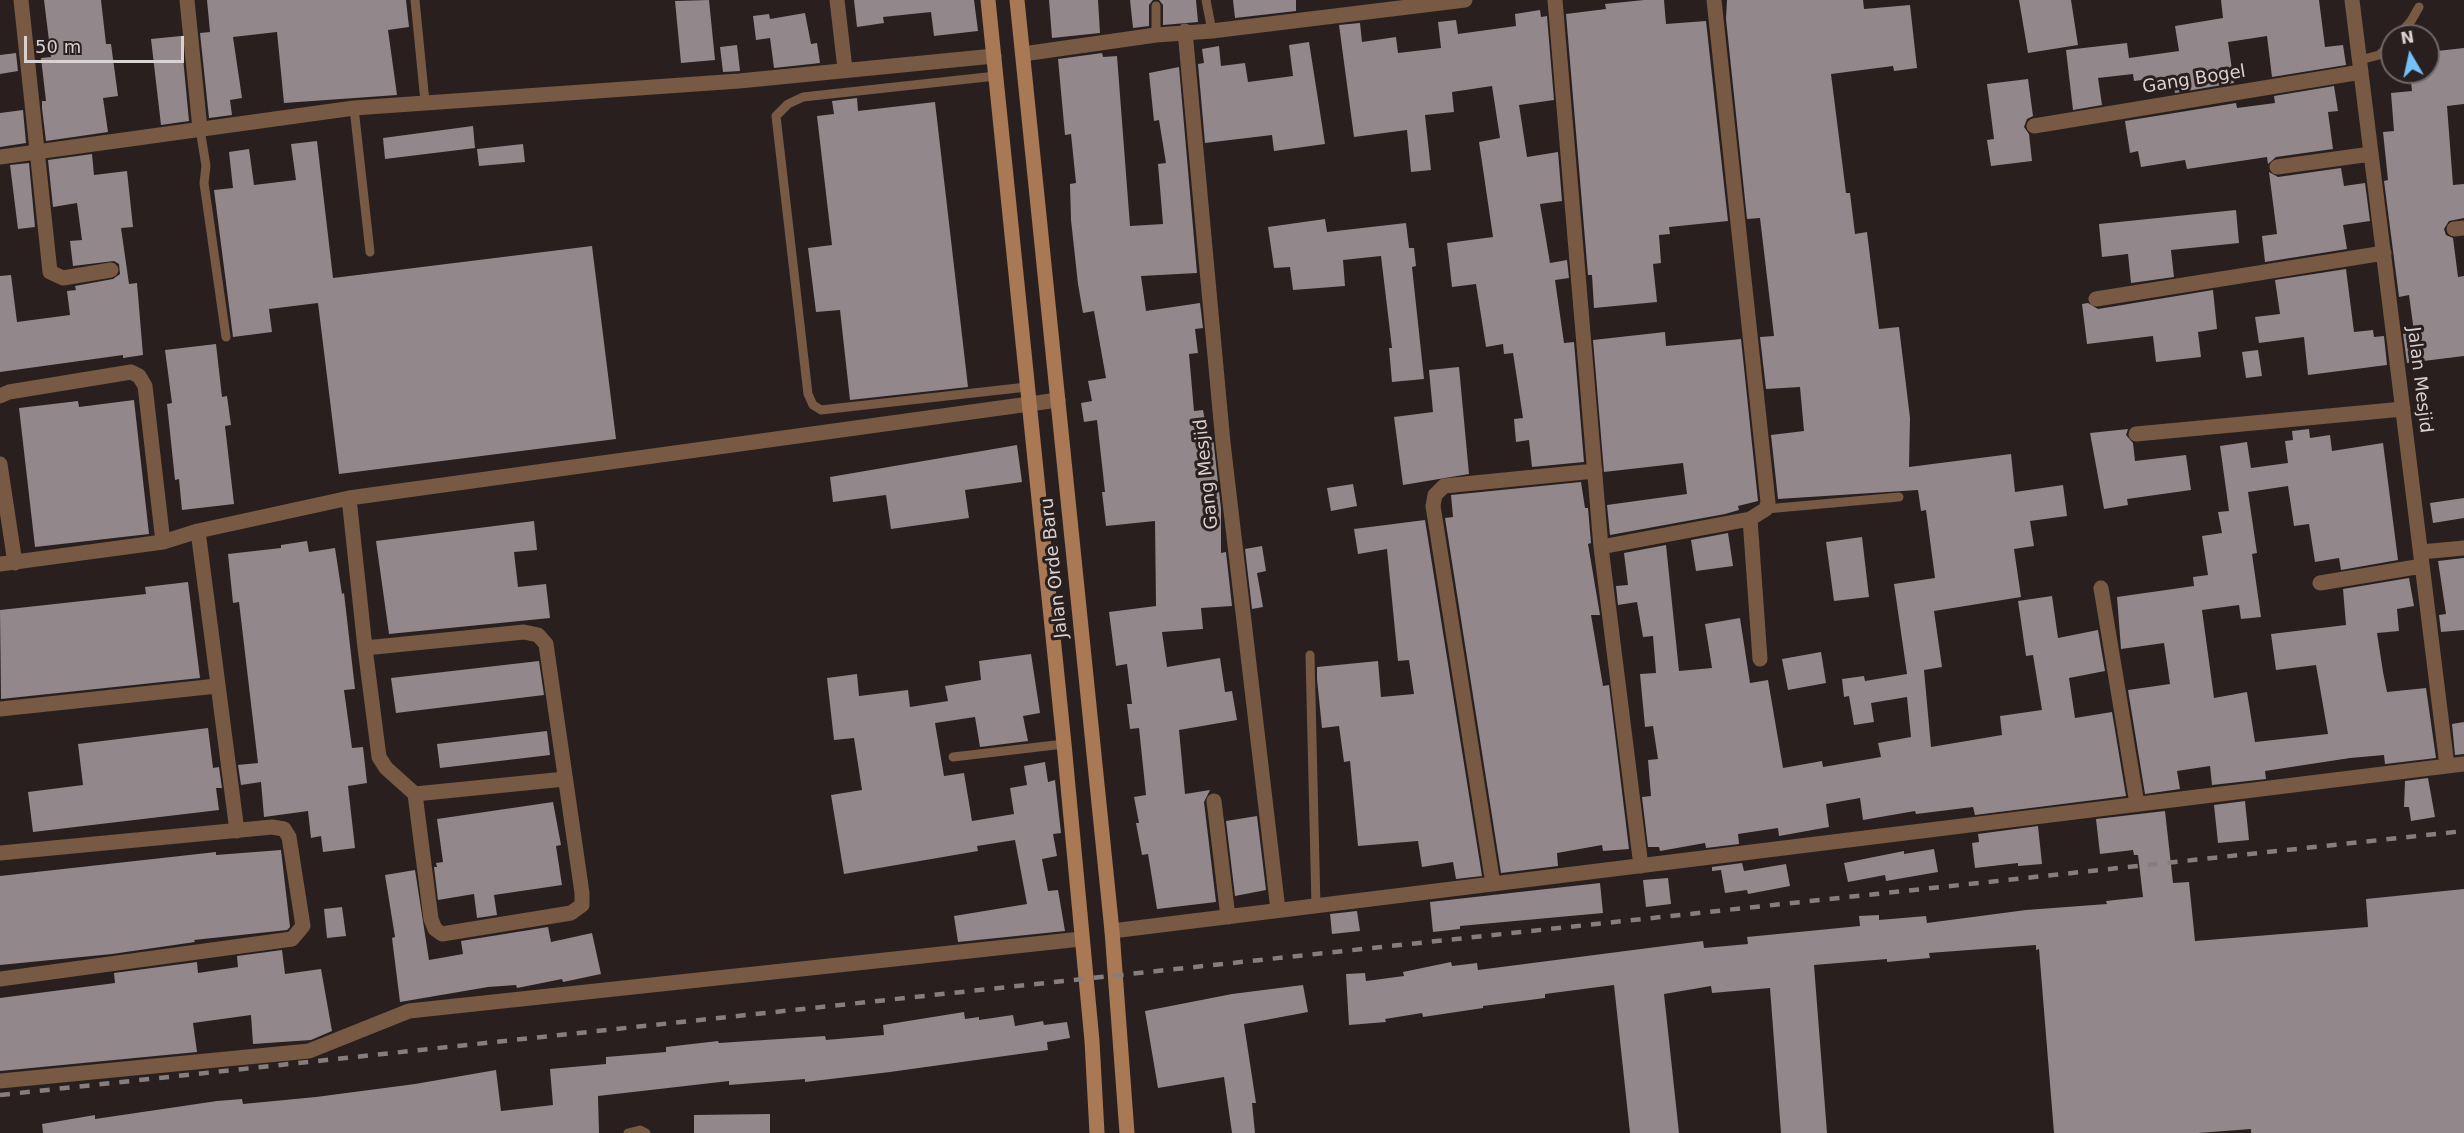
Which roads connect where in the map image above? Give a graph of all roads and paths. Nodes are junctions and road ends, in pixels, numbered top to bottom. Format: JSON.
{"nodes":[{"id":1,"x":21,"y":0,"type":"edge"},
{"id":2,"x":187,"y":0,"type":"edge"},
{"id":3,"x":415,"y":0,"type":"edge"},
{"id":4,"x":837,"y":0,"type":"edge"},
{"id":5,"x":988,"y":0,"type":"edge"},
{"id":6,"x":1017,"y":0,"type":"edge"},
{"id":7,"x":1206,"y":0,"type":"edge"},
{"id":8,"x":1465,"y":0,"type":"edge"},
{"id":9,"x":1555,"y":0,"type":"edge"},
{"id":10,"x":1714,"y":0,"type":"edge"},
{"id":11,"x":2352,"y":0,"type":"edge"},
{"id":12,"x":1156,"y":6,"type":"dead end"},
{"id":13,"x":1335,"y":7,"type":"edge"},
{"id":14,"x":2419,"y":7,"type":"dead end"},
{"id":15,"x":2408,"y":24,"type":"edge"},
{"id":16,"x":1212,"y":31,"type":"junction"},
{"id":17,"x":1185,"y":32,"type":"junction"},
{"id":18,"x":1156,"y":35,"type":"junction"},
{"id":19,"x":1023,"y":54,"type":"junction"},
{"id":20,"x":2380,"y":55,"type":"edge"},
{"id":21,"x":994,"y":56,"type":"junction"},
{"id":22,"x":2360,"y":66,"type":"junction"},
{"id":23,"x":845,"y":69,"type":"junction"},
{"id":24,"x":996,"y":76,"type":"junction"},
{"id":25,"x":425,"y":102,"type":"junction"},
{"id":26,"x":354,"y":108,"type":"junction"},
{"id":27,"x":2034,"y":126,"type":"dead end"},
{"id":28,"x":200,"y":129,"type":"junction"},
{"id":29,"x":37,"y":152,"type":"junction"},
{"id":30,"x":2371,"y":154,"type":"junction"},
{"id":31,"x":0,"y":157,"type":"edge"},
{"id":32,"x":2277,"y":167,"type":"dead end"},
{"id":33,"x":370,"y":252,"type":"dead end"},
{"id":34,"x":2384,"y":253,"type":"junction"},
{"id":35,"x":111,"y":270,"type":"dead end"},
{"id":36,"x":2096,"y":299,"type":"dead end"},
{"id":37,"x":226,"y":337,"type":"dead end"},
{"id":38,"x":1028,"y":387,"type":"junction"},
{"id":39,"x":0,"y":396,"type":"edge"},
{"id":40,"x":1058,"y":400,"type":"junction"},
{"id":41,"x":1029,"y":403,"type":"junction"},
{"id":42,"x":2403,"y":409,"type":"junction"},
{"id":43,"x":2136,"y":434,"type":"dead end"},
{"id":44,"x":0,"y":465,"type":"edge"},
{"id":45,"x":1595,"y":471,"type":"junction"},
{"id":46,"x":1899,"y":497,"type":"dead end"},
{"id":47,"x":349,"y":498,"type":"junction"},
{"id":48,"x":1766,"y":509,"type":"junction"},
{"id":49,"x":1750,"y":519,"type":"junction"},
{"id":50,"x":198,"y":531,"type":"junction"},
{"id":51,"x":163,"y":542,"type":"junction"},
{"id":52,"x":1601,"y":548,"type":"junction"},
{"id":53,"x":2464,"y":548,"type":"edge"},
{"id":54,"x":2422,"y":559,"type":"junction"},
{"id":55,"x":8,"y":563,"type":"edge"},
{"id":56,"x":2320,"y":583,"type":"dead end"},
{"id":57,"x":2101,"y":588,"type":"dead end"},
{"id":58,"x":365,"y":648,"type":"junction"},
{"id":59,"x":1310,"y":655,"type":"dead end"},
{"id":60,"x":1760,"y":659,"type":"dead end"},
{"id":61,"x":217,"y":686,"type":"junction"},
{"id":62,"x":0,"y":709,"type":"edge"},
{"id":63,"x":1064,"y":744,"type":"junction"},
{"id":64,"x":953,"y":757,"type":"dead end"},
{"id":65,"x":2464,"y":764,"type":"edge"},
{"id":66,"x":2447,"y":766,"type":"junction"},
{"id":67,"x":565,"y":778,"type":"junction"},
{"id":68,"x":415,"y":794,"type":"junction"},
{"id":69,"x":1214,"y":801,"type":"dead end"},
{"id":70,"x":2137,"y":804,"type":"junction"},
{"id":71,"x":237,"y":831,"type":"junction"},
{"id":72,"x":0,"y":853,"type":"edge"},
{"id":73,"x":1641,"y":866,"type":"junction"},
{"id":74,"x":1493,"y":884,"type":"junction"},
{"id":75,"x":1316,"y":906,"type":"junction"},
{"id":76,"x":1278,"y":910,"type":"junction"},
{"id":77,"x":1228,"y":916,"type":"junction"},
{"id":78,"x":1112,"y":931,"type":"junction"},
{"id":79,"x":1081,"y":939,"type":"junction"},
{"id":80,"x":0,"y":980,"type":"edge"},
{"id":81,"x":0,"y":1081,"type":"edge"},
{"id":82,"x":628,"y":1133,"type":"edge"},
{"id":83,"x":646,"y":1133,"type":"edge"},
{"id":84,"x":1097,"y":1133,"type":"edge"},
{"id":85,"x":1127,"y":1133,"type":"edge"}],
"edges":[{"from":1,"to":29,"type":"street"},
{"from":2,"to":28,"type":"street"},
{"from":3,"to":25,"type":"lane"},
{"from":4,"to":23,"type":"street"},
{"from":5,"to":21,"type":"main road","name":"Jalan Orde Baru"},
{"from":6,"to":19,"type":"main road","name":"Jalan Orde Baru"},
{"from":7,"to":16,"type":"lane"},
{"from":8,"to":13,"type":"street"},
{"from":9,"to":45,"type":"street"},
{"from":10,"to":48,"type":"street"},
{"from":11,"to":22,"type":"street","name":"Jalan Mesjid"},
{"from":12,"to":18,"type":"lane"},
{"from":13,"to":16,"type":"street"},
{"from":14,"to":15,"type":"lane"},
{"from":16,"to":17,"type":"street"},
{"from":17,"to":18,"type":"street"},
{"from":17,"to":76,"type":"street","name":"Gang Mesjid"},
{"from":18,"to":19,"type":"street"},
{"from":19,"to":40,"type":"main road","name":"Jalan Orde Baru"},
{"from":20,"to":22,"type":"lane"},
{"from":21,"to":23,"type":"street"},
{"from":21,"to":24,"type":"main road","name":"Jalan Orde Baru"},
{"from":22,"to":27,"type":"street","name":"Gang Bogel"},
{"from":22,"to":30,"type":"street","name":"Jalan Mesjid"},
{"from":23,"to":25,"type":"street"},
{"from":24,"to":38,"type":"main road","name":"Jalan Orde Baru"},
{"from":24,"to":38,"type":"lane"},
{"from":25,"to":26,"type":"street"},
{"from":26,"to":28,"type":"street"},
{"from":26,"to":33,"type":"lane"},
{"from":28,"to":29,"type":"street"},
{"from":28,"to":37,"type":"lane"},
{"from":29,"to":31,"type":"street"},
{"from":29,"to":35,"type":"street"},
{"from":30,"to":32,"type":"street"},
{"from":30,"to":34,"type":"street","name":"Jalan Mesjid"},
{"from":34,"to":36,"type":"street"},
{"from":34,"to":42,"type":"street","name":"Jalan Mesjid"},
{"from":38,"to":41,"type":"main road","name":"Jalan Orde Baru"},
{"from":39,"to":51,"type":"street"},
{"from":40,"to":41,"type":"street"},
{"from":40,"to":78,"type":"main road","name":"Jalan Orde Baru"},
{"from":41,"to":47,"type":"street"},
{"from":41,"to":63,"type":"main road","name":"Jalan Orde Baru"},
{"from":42,"to":43,"type":"street"},
{"from":42,"to":54,"type":"street","name":"Jalan Mesjid"},
{"from":44,"to":55,"type":"street"},
{"from":45,"to":52,"type":"street"},
{"from":45,"to":74,"type":"street"},
{"from":46,"to":48,"type":"lane"},
{"from":47,"to":50,"type":"street"},
{"from":47,"to":58,"type":"street"},
{"from":48,"to":49,"type":"street"},
{"from":49,"to":52,"type":"street"},
{"from":49,"to":60,"type":"street"},
{"from":50,"to":51,"type":"street"},
{"from":50,"to":61,"type":"street"},
{"from":51,"to":55,"type":"street"},
{"from":52,"to":73,"type":"street"},
{"from":53,"to":54,"type":"street"},
{"from":54,"to":56,"type":"street"},
{"from":54,"to":66,"type":"street","name":"Jalan Mesjid"},
{"from":57,"to":70,"type":"street"},
{"from":58,"to":67,"type":"street"},
{"from":58,"to":68,"type":"street"},
{"from":59,"to":75,"type":"lane"},
{"from":61,"to":62,"type":"street"},
{"from":61,"to":71,"type":"street"},
{"from":63,"to":64,"type":"lane"},
{"from":63,"to":79,"type":"main road","name":"Jalan Orde Baru"},
{"from":65,"to":66,"type":"street"},
{"from":66,"to":70,"type":"street"},
{"from":67,"to":68,"type":"street"},
{"from":67,"to":68,"type":"street"},
{"from":69,"to":77,"type":"street"},
{"from":70,"to":73,"type":"street"},
{"from":71,"to":72,"type":"street"},
{"from":71,"to":80,"type":"street"},
{"from":73,"to":74,"type":"street"},
{"from":74,"to":75,"type":"street"},
{"from":75,"to":76,"type":"street"},
{"from":76,"to":77,"type":"street"},
{"from":77,"to":78,"type":"street"},
{"from":78,"to":85,"type":"main road","name":"Jalan Orde Baru"},
{"from":79,"to":81,"type":"street"},
{"from":79,"to":84,"type":"main road","name":"Jalan Orde Baru"},
{"from":82,"to":83,"type":"lane"}]}
